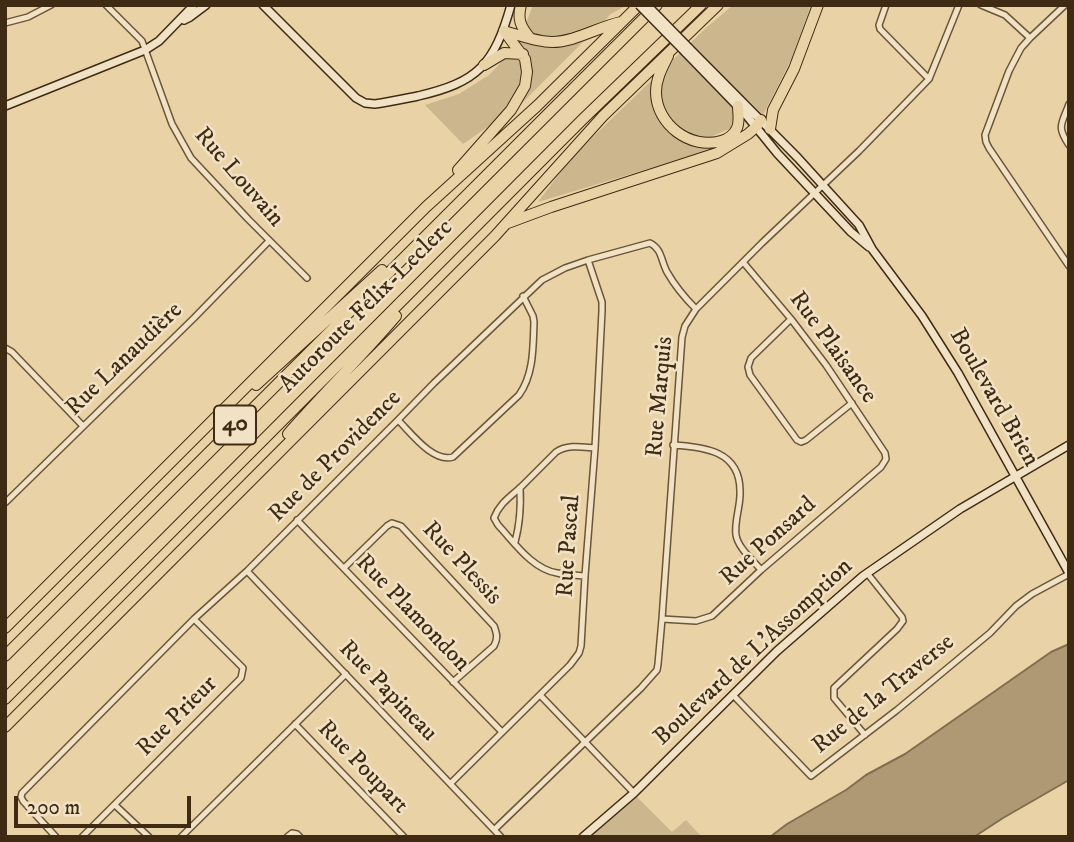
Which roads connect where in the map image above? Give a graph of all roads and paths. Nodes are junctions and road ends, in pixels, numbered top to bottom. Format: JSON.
{"nodes":[{"id":1,"x":51,"y":5,"type":"edge"},
{"id":2,"x":107,"y":5,"type":"edge"},
{"id":3,"x":194,"y":5,"type":"edge"},
{"id":4,"x":205,"y":5,"type":"edge"},
{"id":5,"x":263,"y":5,"type":"edge"},
{"id":6,"x":511,"y":5,"type":"edge"},
{"id":7,"x":521,"y":5,"type":"edge"},
{"id":8,"x":639,"y":5,"type":"edge"},
{"id":9,"x":647,"y":5,"type":"edge"},
{"id":10,"x":657,"y":5,"type":"edge"},
{"id":11,"x":701,"y":5,"type":"edge"},
{"id":12,"x":718,"y":5,"type":"edge"},
{"id":13,"x":818,"y":5,"type":"edge"},
{"id":14,"x":886,"y":5,"type":"edge"},
{"id":15,"x":959,"y":5,"type":"edge"},
{"id":16,"x":981,"y":5,"type":"edge"},
{"id":17,"x":1065,"y":5,"type":"edge"},
{"id":18,"x":180,"y":21,"type":"junction"},
{"id":19,"x":621,"y":22,"type":"junction"},
{"id":20,"x":5,"y":23,"type":"edge"},
{"id":21,"x":504,"y":31,"type":"junction"},
{"id":22,"x":530,"y":38,"type":"junction"},
{"id":23,"x":1030,"y":38,"type":"junction"},
{"id":24,"x":671,"y":49,"type":"junction"},
{"id":25,"x":145,"y":50,"type":"junction"},
{"id":26,"x":687,"y":50,"type":"junction"},
{"id":27,"x":523,"y":54,"type":"junction"},
{"id":28,"x":484,"y":65,"type":"junction"},
{"id":29,"x":929,"y":79,"type":"junction"},
{"id":30,"x":1069,"y":104,"type":"edge"},
{"id":31,"x":5,"y":106,"type":"edge"},
{"id":32,"x":738,"y":106,"type":"junction"},
{"id":33,"x":759,"y":123,"type":"junction"},
{"id":34,"x":770,"y":129,"type":"junction"},
{"id":35,"x":1069,"y":145,"type":"edge"},
{"id":36,"x":823,"y":185,"type":"junction"},
{"id":37,"x":815,"y":192,"type":"junction"},
{"id":38,"x":466,"y":195,"type":"junction"},
{"id":39,"x":426,"y":206,"type":"junction"},
{"id":40,"x":506,"y":224,"type":"junction"},
{"id":41,"x":269,"y":241,"type":"junction"},
{"id":42,"x":872,"y":250,"type":"junction"},
{"id":43,"x":1066,"y":257,"type":"edge"},
{"id":44,"x":588,"y":260,"type":"junction"},
{"id":45,"x":443,"y":261,"type":"junction"},
{"id":46,"x":743,"y":262,"type":"junction"},
{"id":47,"x":1069,"y":266,"type":"edge"},
{"id":48,"x":307,"y":278,"type":"dead end"},
{"id":49,"x":523,"y":296,"type":"junction"},
{"id":50,"x":696,"y":309,"type":"junction"},
{"id":51,"x":791,"y":319,"type":"junction"},
{"id":52,"x":5,"y":348,"type":"edge"},
{"id":53,"x":852,"y":403,"type":"junction"},
{"id":54,"x":398,"y":420,"type":"junction"},
{"id":55,"x":210,"y":424,"type":"junction"},
{"id":56,"x":83,"y":426,"type":"junction"},
{"id":57,"x":673,"y":445,"type":"junction"},
{"id":58,"x":1069,"y":446,"type":"edge"},
{"id":59,"x":595,"y":448,"type":"junction"},
{"id":60,"x":886,"y":459,"type":"joint"},
{"id":61,"x":1016,"y":476,"type":"junction"},
{"id":62,"x":520,"y":488,"type":"junction"},
{"id":63,"x":5,"y":503,"type":"edge"},
{"id":64,"x":228,"y":503,"type":"junction"},
{"id":65,"x":297,"y":520,"type":"junction"},
{"id":66,"x":515,"y":542,"type":"junction"},
{"id":67,"x":344,"y":568,"type":"junction"},
{"id":68,"x":761,"y":570,"type":"junction"},
{"id":69,"x":247,"y":571,"type":"junction"},
{"id":70,"x":867,"y":573,"type":"junction"},
{"id":71,"x":1069,"y":574,"type":"edge"},
{"id":72,"x":585,"y":576,"type":"junction"},
{"id":73,"x":194,"y":619,"type":"junction"},
{"id":74,"x":662,"y":619,"type":"junction"},
{"id":75,"x":5,"y":628,"type":"edge"},
{"id":76,"x":5,"y":656,"type":"edge"},
{"id":77,"x":346,"y":674,"type":"junction"},
{"id":78,"x":453,"y":682,"type":"junction"},
{"id":79,"x":540,"y":695,"type":"junction"},
{"id":80,"x":733,"y":695,"type":"junction"},
{"id":81,"x":5,"y":699,"type":"edge"},
{"id":82,"x":295,"y":724,"type":"junction"},
{"id":83,"x":5,"y":727,"type":"edge"},
{"id":84,"x":502,"y":732,"type":"junction"},
{"id":85,"x":865,"y":735,"type":"junction"},
{"id":86,"x":584,"y":742,"type":"junction"},
{"id":87,"x":450,"y":783,"type":"junction"},
{"id":88,"x":634,"y":793,"type":"junction"},
{"id":89,"x":115,"y":805,"type":"junction"},
{"id":90,"x":495,"y":830,"type":"junction"},
{"id":91,"x":56,"y":837,"type":"edge"},
{"id":92,"x":82,"y":837,"type":"edge"},
{"id":93,"x":149,"y":837,"type":"edge"},
{"id":94,"x":181,"y":837,"type":"edge"},
{"id":95,"x":287,"y":837,"type":"edge"},
{"id":96,"x":300,"y":837,"type":"edge"},
{"id":97,"x":404,"y":837,"type":"edge"},
{"id":98,"x":502,"y":837,"type":"edge"},
{"id":99,"x":583,"y":837,"type":"edge"}],
"edges":[{"from":1,"to":20,"type":"street"},
{"from":2,"to":25,"type":"street","name":"Rue Louvain"},
{"from":3,"to":18,"type":"street"},
{"from":4,"to":18,"type":"street"},
{"from":5,"to":28,"type":"street"},
{"from":6,"to":21,"type":"street"},
{"from":7,"to":22,"type":"highway"},
{"from":8,"to":19,"type":"highway"},
{"from":8,"to":26,"type":"street","name":"Boulevard Brien","bridge":true},
{"from":9,"to":26,"type":"street","name":"Boulevard Brien","bridge":true},
{"from":10,"to":38,"type":"highway","name":"Autoroute Félix-Leclerc","number":"40"},
{"from":11,"to":45,"type":"highway","name":"Autoroute Félix-Leclerc","number":"40"},
{"from":12,"to":24,"type":"highway"},
{"from":13,"to":34,"type":"highway"},
{"from":14,"to":29,"type":"street"},
{"from":15,"to":29,"type":"street","name":"Rue Marquis"},
{"from":16,"to":23,"type":"street"},
{"from":17,"to":23,"type":"street"},
{"from":18,"to":25,"type":"street"},
{"from":19,"to":22,"type":"highway"},
{"from":19,"to":39,"type":"highway"},
{"from":21,"to":22,"type":"highway"},
{"from":21,"to":27,"type":"highway"},
{"from":21,"to":28,"type":"street"},
{"from":23,"to":43,"type":"street"},
{"from":24,"to":32,"type":"highway"},
{"from":24,"to":40,"type":"highway"},
{"from":25,"to":31,"type":"street"},
{"from":25,"to":41,"type":"street","name":"Rue Louvain"},
{"from":26,"to":32,"type":"street","name":"Boulevard Brien"},
{"from":26,"to":33,"type":"street","name":"Boulevard Brien"},
{"from":27,"to":28,"type":"highway"},
{"from":27,"to":39,"type":"highway"},
{"from":29,"to":36,"type":"street","name":"Rue Marquis"},
{"from":30,"to":35,"type":"street"},
{"from":32,"to":33,"type":"street","name":"Boulevard Brien"},
{"from":33,"to":34,"type":"street","name":"Boulevard Brien"},
{"from":33,"to":37,"type":"street","name":"Boulevard Brien"},
{"from":33,"to":40,"type":"highway"},
{"from":34,"to":36,"type":"street","name":"Boulevard Brien"},
{"from":36,"to":37,"type":"street","name":"Rue Marquis"},
{"from":36,"to":42,"type":"street","name":"Boulevard Brien"},
{"from":37,"to":42,"type":"street","name":"Boulevard Brien"},
{"from":37,"to":46,"type":"street","name":"Rue Marquis"},
{"from":38,"to":55,"type":"highway"},
{"from":38,"to":76,"type":"highway","name":"Autoroute Félix-Leclerc","number":"40"},
{"from":39,"to":55,"type":"highway"},
{"from":40,"to":64,"type":"highway"},
{"from":41,"to":48,"type":"street","name":"Rue Louvain"},
{"from":41,"to":56,"type":"street","name":"Rue Lanaudière"},
{"from":42,"to":61,"type":"street","name":"Boulevard Brien"},
{"from":43,"to":47,"type":"street"},
{"from":44,"to":49,"type":"street","name":"Rue de Providence"},
{"from":44,"to":50,"type":"street","name":"Rue de Providence"},
{"from":44,"to":59,"type":"street","name":"Rue Pascal"},
{"from":45,"to":64,"type":"highway"},
{"from":45,"to":81,"type":"highway","name":"Autoroute Félix-Leclerc","number":"40"},
{"from":46,"to":50,"type":"street","name":"Rue Marquis"},
{"from":46,"to":51,"type":"street","name":"Rue Plaisance"},
{"from":49,"to":54,"type":"street","name":"Rue de Providence"},
{"from":49,"to":54,"type":"street"},
{"from":50,"to":57,"type":"street","name":"Rue Marquis"},
{"from":51,"to":53,"type":"street","name":"Rue Plaisance"},
{"from":51,"to":53,"type":"street"},
{"from":52,"to":56,"type":"street"},
{"from":53,"to":60,"type":"street","name":"Rue Plaisance"},
{"from":54,"to":65,"type":"street","name":"Rue de Providence"},
{"from":55,"to":75,"type":"highway"},
{"from":56,"to":63,"type":"street","name":"Rue Lanaudière"},
{"from":57,"to":68,"type":"street"},
{"from":57,"to":74,"type":"street","name":"Rue Marquis"},
{"from":58,"to":61,"type":"street","name":"Boulevard de L'Assomption"},
{"from":59,"to":62,"type":"street"},
{"from":59,"to":72,"type":"street","name":"Rue Pascal"},
{"from":60,"to":68,"type":"street","name":"Rue Ponsard"},
{"from":61,"to":70,"type":"street","name":"Boulevard de L'Assomption"},
{"from":61,"to":71,"type":"street","name":"Boulevard Brien"},
{"from":62,"to":66,"type":"street"},
{"from":62,"to":66,"type":"street"},
{"from":64,"to":83,"type":"highway"},
{"from":65,"to":67,"type":"street","name":"Rue Plamondon"},
{"from":65,"to":69,"type":"street","name":"Rue de Providence"},
{"from":66,"to":72,"type":"street"},
{"from":67,"to":78,"type":"street","name":"Rue Plamondon"},
{"from":67,"to":78,"type":"street","name":"Rue Plessis"},
{"from":68,"to":74,"type":"street","name":"Rue Ponsard"},
{"from":69,"to":73,"type":"street","name":"Rue de Providence"},
{"from":69,"to":77,"type":"street","name":"Rue Papineau"},
{"from":70,"to":80,"type":"street","name":"Boulevard de L'Assomption"},
{"from":70,"to":85,"type":"street"},
{"from":71,"to":85,"type":"street","name":"Rue de la Traverse"},
{"from":72,"to":79,"type":"street","name":"Rue Pascal"},
{"from":73,"to":89,"type":"street","name":"Rue Prieur"},
{"from":73,"to":91,"type":"street","name":"Rue de Providence"},
{"from":74,"to":86,"type":"street","name":"Rue Marquis"},
{"from":77,"to":82,"type":"street"},
{"from":77,"to":87,"type":"street","name":"Rue Papineau"},
{"from":78,"to":84,"type":"street","name":"Rue Plamondon"},
{"from":79,"to":84,"type":"street","name":"Rue Pascal"},
{"from":79,"to":86,"type":"street"},
{"from":80,"to":85,"type":"street","name":"Rue de la Traverse"},
{"from":80,"to":88,"type":"street","name":"Boulevard de L'Assomption"},
{"from":82,"to":94,"type":"street"},
{"from":82,"to":97,"type":"street","name":"Rue Poupart"},
{"from":84,"to":87,"type":"street","name":"Rue Pascal"},
{"from":86,"to":88,"type":"street"},
{"from":86,"to":90,"type":"street","name":"Rue Marquis"},
{"from":87,"to":90,"type":"street","name":"Rue Papineau"},
{"from":88,"to":99,"type":"street","name":"Boulevard de L'Assomption"},
{"from":89,"to":92,"type":"street","name":"Rue Prieur"},
{"from":89,"to":93,"type":"street"},
{"from":90,"to":98,"type":"street","name":"Rue Papineau"},
{"from":95,"to":96,"type":"street"}]}
